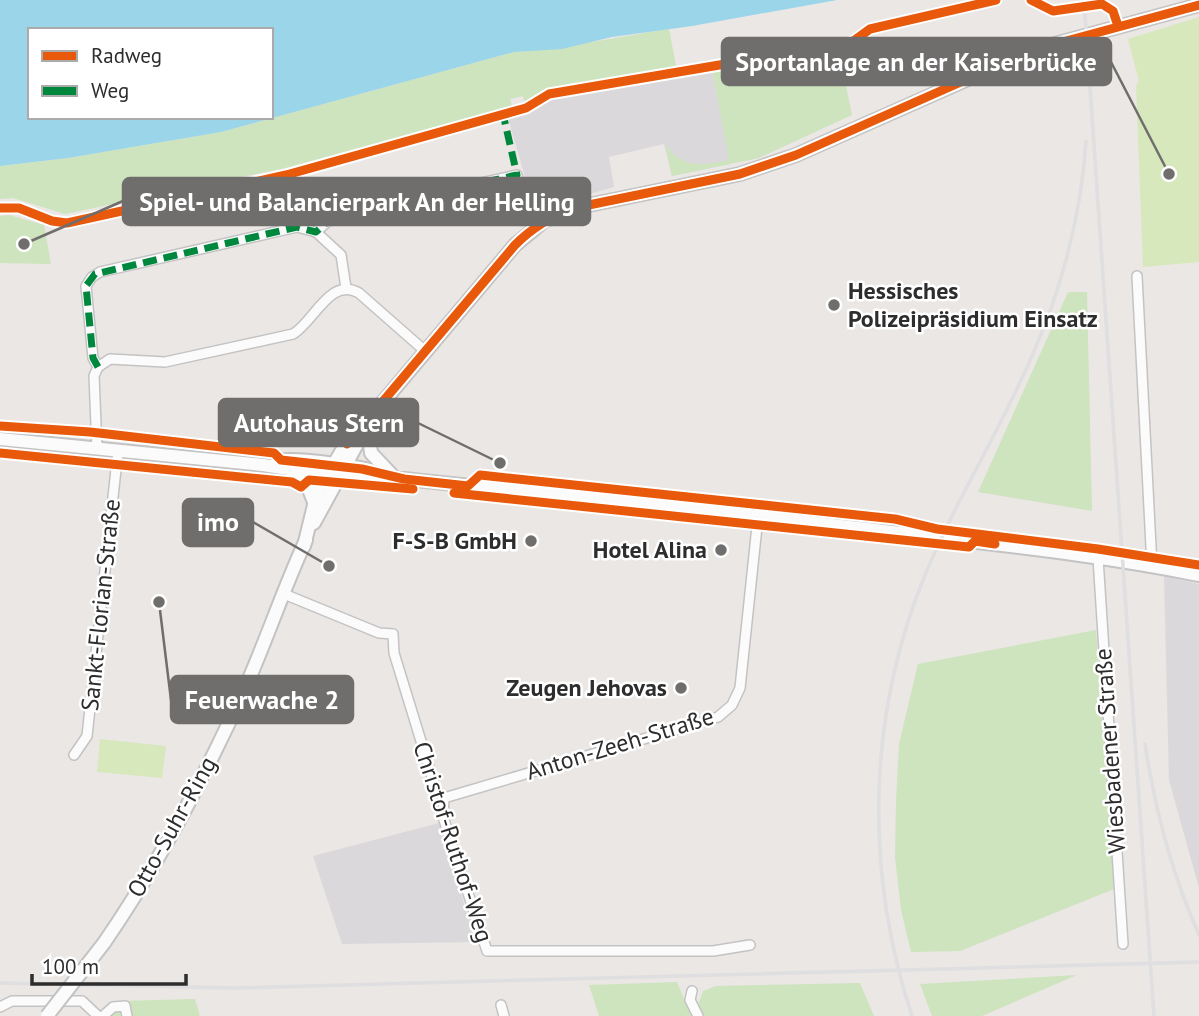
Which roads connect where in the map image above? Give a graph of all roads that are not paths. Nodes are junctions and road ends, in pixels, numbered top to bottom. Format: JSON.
{"nodes":[{"id":1,"x":1199,"y":5,"type":"edge"},
{"id":2,"x":534,"y":228,"type":"junction"},
{"id":3,"x":316,"y":232,"type":"junction"},
{"id":4,"x":1137,"y":276,"type":"dead end"},
{"id":5,"x":345,"y":288,"type":"junction"},
{"id":6,"x":425,"y":351,"type":"junction"},
{"id":7,"x":98,"y":367,"type":"junction"},
{"id":8,"x":376,"y":410,"type":"junction"},
{"id":9,"x":369,"y":423,"type":"junction"},
{"id":10,"x":0,"y":439,"type":"edge"},
{"id":11,"x":97,"y":449,"type":"junction"},
{"id":12,"x":118,"y":451,"type":"junction"},
{"id":13,"x":263,"y":465,"type":"junction"},
{"id":14,"x":291,"y":469,"type":"junction"},
{"id":15,"x":335,"y":471,"type":"junction"},
{"id":16,"x":398,"y":477,"type":"junction"},
{"id":17,"x":314,"y":503,"type":"junction"},
{"id":18,"x":758,"y":517,"type":"junction"},
{"id":19,"x":304,"y":546,"type":"junction"},
{"id":20,"x":1098,"y":558,"type":"junction"},
{"id":21,"x":1152,"y":566,"type":"junction"},
{"id":22,"x":1199,"y":575,"type":"edge"},
{"id":23,"x":284,"y":594,"type":"junction"},
{"id":24,"x":74,"y":755,"type":"dead end"},
{"id":25,"x":444,"y":798,"type":"junction"},
{"id":26,"x":1123,"y":944,"type":"dead end"},
{"id":27,"x":750,"y":945,"type":"dead end"},
{"id":28,"x":692,"y":991,"type":"dead end"},
{"id":29,"x":501,"y":1005,"type":"dead end"},
{"id":30,"x":0,"y":1007,"type":"edge"},
{"id":31,"x":47,"y":1016,"type":"edge"},
{"id":32,"x":100,"y":1016,"type":"edge"},
{"id":33,"x":127,"y":1016,"type":"edge"},
{"id":34,"x":505,"y":1016,"type":"edge"},
{"id":35,"x":698,"y":1016,"type":"edge"}],
"edges":[{"from":1,"to":2,"type":"street"},
{"from":2,"to":3,"type":"street"},
{"from":2,"to":6,"type":"street"},
{"from":3,"to":5,"type":"street"},
{"from":3,"to":7,"type":"street"},
{"from":4,"to":21,"type":"street"},
{"from":5,"to":6,"type":"street"},
{"from":5,"to":7,"type":"street"},
{"from":6,"to":8,"type":"street"},
{"from":7,"to":11,"type":"street"},
{"from":8,"to":9,"type":"street"},
{"from":8,"to":15,"type":"street"},
{"from":9,"to":15,"type":"street"},
{"from":9,"to":16,"type":"street"},
{"from":10,"to":11,"type":"street"},
{"from":11,"to":12,"type":"street"},
{"from":12,"to":13,"type":"street"},
{"from":12,"to":24,"type":"street","name":"Sankt-Florian-Straße"},
{"from":13,"to":14,"type":"street"},
{"from":13,"to":15,"type":"street"},
{"from":14,"to":15,"type":"street"},
{"from":14,"to":17,"type":"street"},
{"from":15,"to":16,"type":"street"},
{"from":15,"to":17,"type":"street","name":"Otto-Suhr-Ring"},
{"from":15,"to":19,"type":"street","name":"Otto-Suhr-Ring"},
{"from":16,"to":18,"type":"street"},
{"from":17,"to":19,"type":"street","name":"Otto-Suhr-Ring"},
{"from":18,"to":20,"type":"street"},
{"from":18,"to":25,"type":"street","name":"Anton-Zeeh-Straße"},
{"from":19,"to":23,"type":"street","name":"Otto-Suhr-Ring"},
{"from":20,"to":21,"type":"street"},
{"from":20,"to":26,"type":"street","name":"Wiesbadener Straße"},
{"from":21,"to":22,"type":"street"},
{"from":23,"to":25,"type":"street","name":"Christof-Ruthof-Weg"},
{"from":23,"to":31,"type":"street","name":"Otto-Suhr-Ring","bridge":true},
{"from":25,"to":27,"type":"street","name":"Christof-Ruthof-Weg"},
{"from":28,"to":35,"type":"street"},
{"from":29,"to":34,"type":"street"},
{"from":30,"to":32,"type":"street"},
{"from":32,"to":33,"type":"street"}]}
